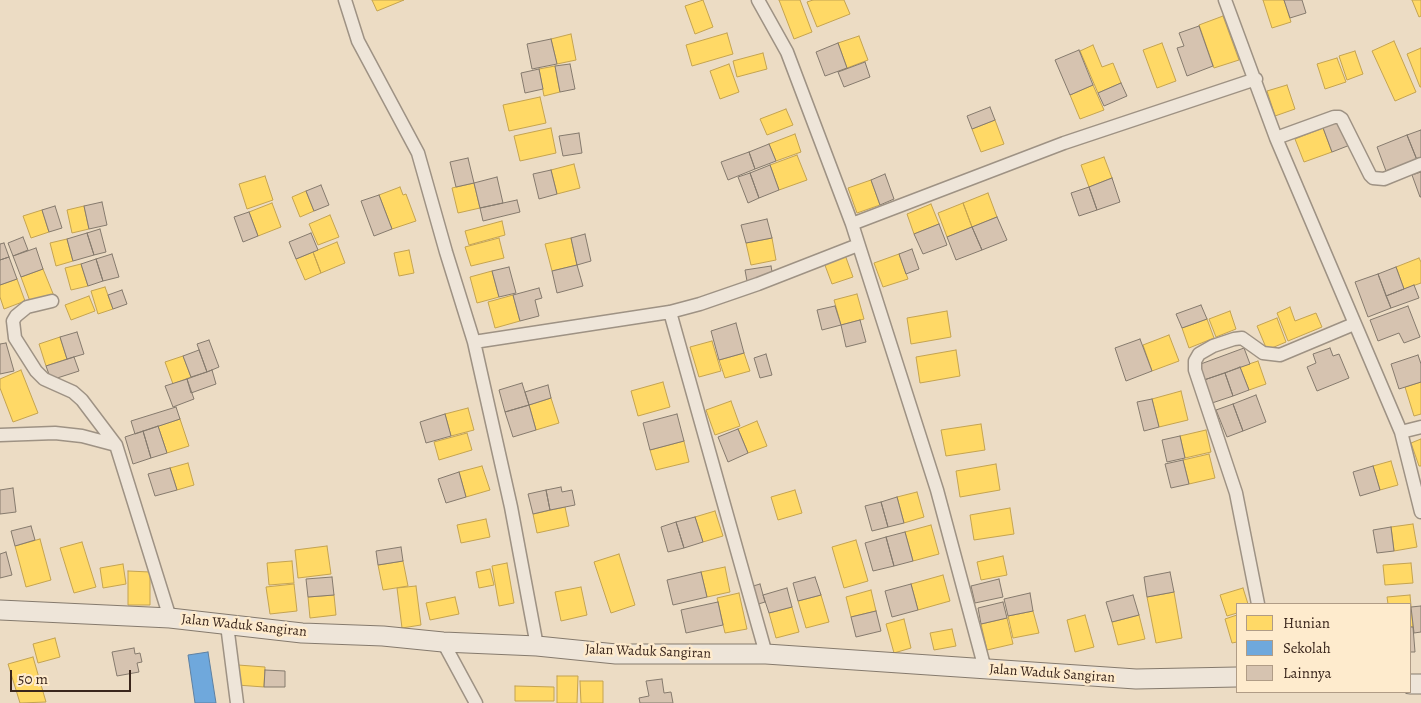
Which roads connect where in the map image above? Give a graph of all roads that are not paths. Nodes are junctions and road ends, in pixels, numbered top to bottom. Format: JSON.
{"nodes":[{"id":1,"x":345,"y":0,"type":"edge"},
{"id":2,"x":758,"y":0,"type":"edge"},
{"id":3,"x":1225,"y":0,"type":"edge"},
{"id":4,"x":1256,"y":79,"type":"junction"},
{"id":5,"x":1276,"y":138,"type":"junction"},
{"id":6,"x":1421,"y":164,"type":"edge"},
{"id":7,"x":852,"y":224,"type":"junction"},
{"id":8,"x":858,"y":245,"type":"junction"},
{"id":9,"x":52,"y":301,"type":"dead end"},
{"id":10,"x":670,"y":312,"type":"junction"},
{"id":11,"x":1354,"y":324,"type":"junction"},
{"id":12,"x":474,"y":342,"type":"junction"},
{"id":13,"x":1421,"y":426,"type":"edge"},
{"id":14,"x":1401,"y":432,"type":"junction"},
{"id":15,"x":0,"y":434,"type":"edge"},
{"id":16,"x":116,"y":444,"type":"junction"},
{"id":17,"x":1421,"y":512,"type":"edge"},
{"id":18,"x":1258,"y":603,"type":"edge"},
{"id":19,"x":0,"y":610,"type":"edge"},
{"id":20,"x":170,"y":618,"type":"junction"},
{"id":21,"x":227,"y":626,"type":"junction"},
{"id":22,"x":443,"y":642,"type":"junction"},
{"id":23,"x":537,"y":646,"type":"junction"},
{"id":24,"x":766,"y":654,"type":"junction"},
{"id":25,"x":985,"y":669,"type":"junction"},
{"id":26,"x":1236,"y":677,"type":"edge"},
{"id":27,"x":237,"y":703,"type":"edge"},
{"id":28,"x":476,"y":703,"type":"edge"}],
"edges":[{"from":1,"to":12,"type":"street"},
{"from":2,"to":7,"type":"street"},
{"from":3,"to":4,"type":"street"},
{"from":4,"to":5,"type":"street"},
{"from":4,"to":7,"type":"street"},
{"from":5,"to":6,"type":"street"},
{"from":5,"to":11,"type":"street"},
{"from":7,"to":8,"type":"street"},
{"from":8,"to":10,"type":"street"},
{"from":8,"to":25,"type":"street"},
{"from":9,"to":16,"type":"street"},
{"from":10,"to":12,"type":"street"},
{"from":10,"to":24,"type":"street"},
{"from":11,"to":14,"type":"street"},
{"from":11,"to":18,"type":"street"},
{"from":12,"to":23,"type":"street"},
{"from":13,"to":14,"type":"street"},
{"from":14,"to":17,"type":"street"},
{"from":15,"to":16,"type":"street"},
{"from":16,"to":20,"type":"street"},
{"from":19,"to":20,"type":"street","name":"Jalan Waduk Sangiran"},
{"from":20,"to":21,"type":"street","name":"Jalan Waduk Sangiran"},
{"from":21,"to":22,"type":"street","name":"Jalan Waduk Sangiran"},
{"from":21,"to":27,"type":"street"},
{"from":22,"to":23,"type":"street","name":"Jalan Waduk Sangiran"},
{"from":22,"to":28,"type":"street"},
{"from":23,"to":24,"type":"street","name":"Jalan Waduk Sangiran"},
{"from":24,"to":25,"type":"street","name":"Jalan Waduk Sangiran"},
{"from":25,"to":26,"type":"street","name":"Jalan Waduk Sangiran"}]}
